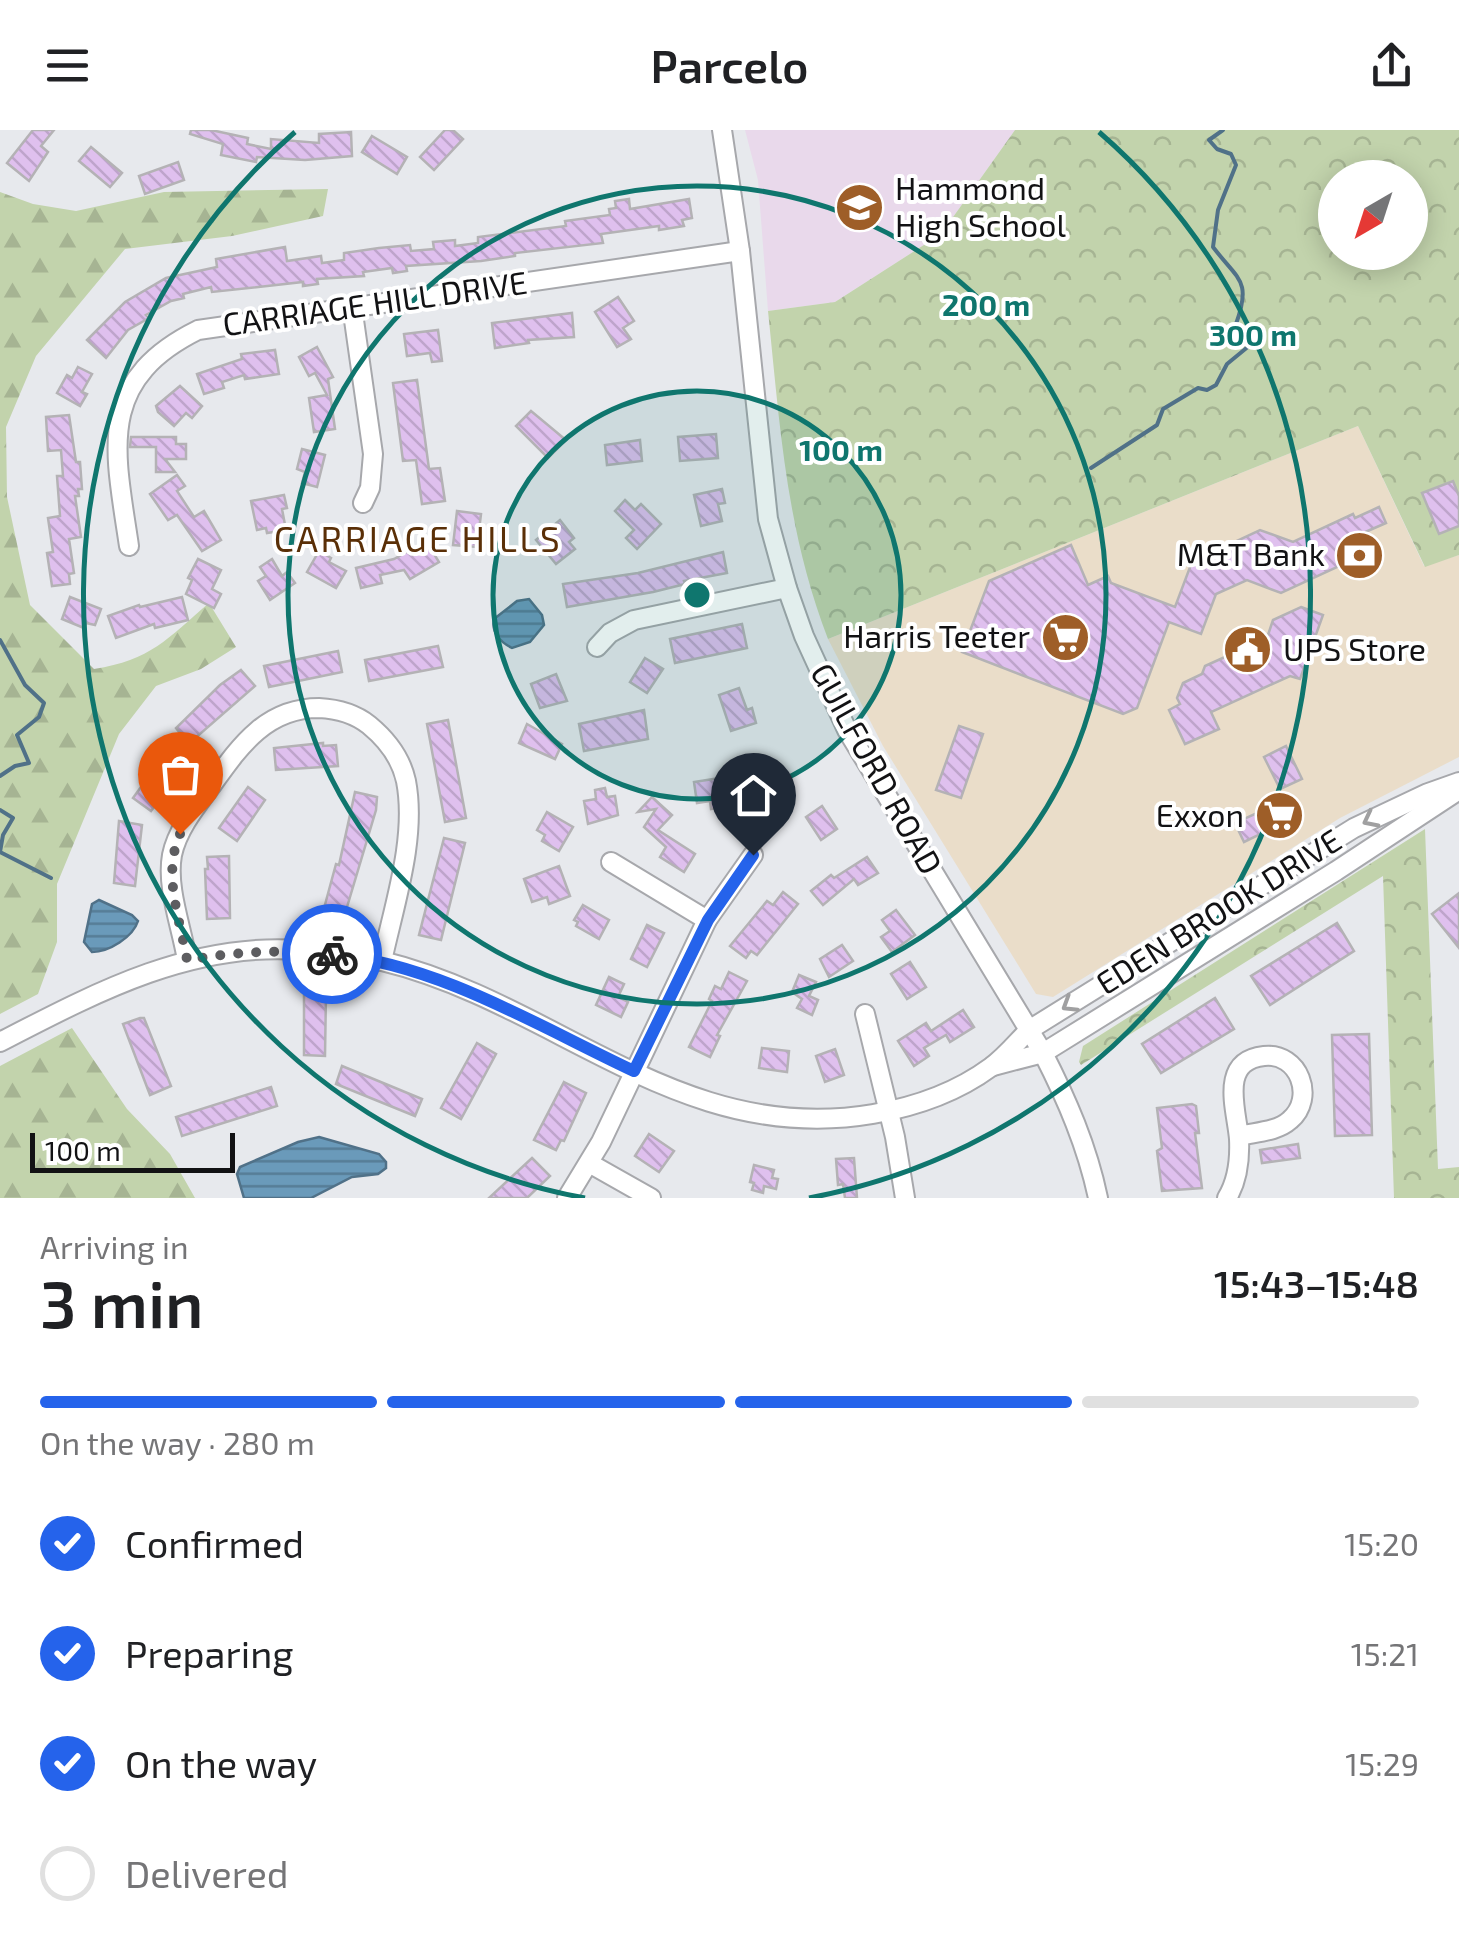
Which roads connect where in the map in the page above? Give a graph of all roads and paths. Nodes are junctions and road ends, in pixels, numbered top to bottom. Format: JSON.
{"nodes":[{"id":1,"x":722,"y":130,"type":"edge"},
{"id":2,"x":740,"y":251,"type":"junction"},
{"id":3,"x":352,"y":306,"type":"junction"},
{"id":4,"x":363,"y":503,"type":"dead end"},
{"id":5,"x":129,"y":546,"type":"dead end"},
{"id":6,"x":786,"y":588,"type":"junction"},
{"id":7,"x":597,"y":647,"type":"dead end"},
{"id":8,"x":1459,"y":782,"type":"edge"},
{"id":9,"x":1459,"y":790,"type":"edge"},
{"id":10,"x":753,"y":855,"type":"dead end"},
{"id":11,"x":610,"y":862,"type":"dead end"},
{"id":12,"x":708,"y":920,"type":"junction"},
{"id":13,"x":187,"y":960,"type":"junction"},
{"id":14,"x":382,"y":961,"type":"junction"},
{"id":15,"x":866,"y":1014,"type":"dead end"},
{"id":16,"x":1029,"y":1030,"type":"junction"},
{"id":17,"x":0,"y":1042,"type":"edge"},
{"id":18,"x":1043,"y":1053,"type":"junction"},
{"id":19,"x":993,"y":1066,"type":"junction"},
{"id":20,"x":634,"y":1071,"type":"junction"},
{"id":21,"x":888,"y":1112,"type":"junction"},
{"id":22,"x":1239,"y":1136,"type":"junction"},
{"id":23,"x":590,"y":1163,"type":"junction"},
{"id":24,"x":566,"y":1198,"type":"edge"},
{"id":25,"x":650,"y":1198,"type":"edge"},
{"id":26,"x":904,"y":1198,"type":"edge"},
{"id":27,"x":1098,"y":1198,"type":"edge"},
{"id":28,"x":1227,"y":1198,"type":"edge"}],
"edges":[{"from":1,"to":2,"type":"street","name":"GUILFORD ROAD"},
{"from":2,"to":3,"type":"street","name":"CARRIAGE HILL DRIVE"},
{"from":2,"to":6,"type":"street","name":"GUILFORD ROAD"},
{"from":3,"to":4,"type":"street"},
{"from":3,"to":5,"type":"street","name":"CARRIAGE HILL DRIVE"},
{"from":6,"to":7,"type":"street"},
{"from":6,"to":16,"type":"street","name":"GUILFORD ROAD"},
{"from":8,"to":16,"type":"street","name":"EDEN BROOK DRIVE","one_way":true},
{"from":9,"to":18,"type":"street","name":"EDEN BROOK DRIVE"},
{"from":10,"to":12,"type":"street"},
{"from":11,"to":12,"type":"street"},
{"from":12,"to":20,"type":"street"},
{"from":13,"to":14,"type":"street","name":"EDEN BROOK DRIVE"},
{"from":13,"to":14,"type":"street"},
{"from":13,"to":17,"type":"street","name":"EDEN BROOK DRIVE"},
{"from":14,"to":20,"type":"street","name":"EDEN BROOK DRIVE"},
{"from":15,"to":21,"type":"street"},
{"from":16,"to":18,"type":"street","name":"GUILFORD ROAD"},
{"from":16,"to":19,"type":"street","name":"EDEN BROOK DRIVE"},
{"from":18,"to":19,"type":"street","name":"EDEN BROOK DRIVE"},
{"from":18,"to":27,"type":"street","name":"GUILFORD ROAD"},
{"from":19,"to":21,"type":"street","name":"EDEN BROOK DRIVE"},
{"from":20,"to":21,"type":"street","name":"EDEN BROOK DRIVE"},
{"from":20,"to":23,"type":"street"},
{"from":21,"to":26,"type":"street"},
{"from":22,"to":22,"type":"street"},
{"from":22,"to":28,"type":"street"},
{"from":23,"to":24,"type":"street"},
{"from":23,"to":25,"type":"street"}]}
